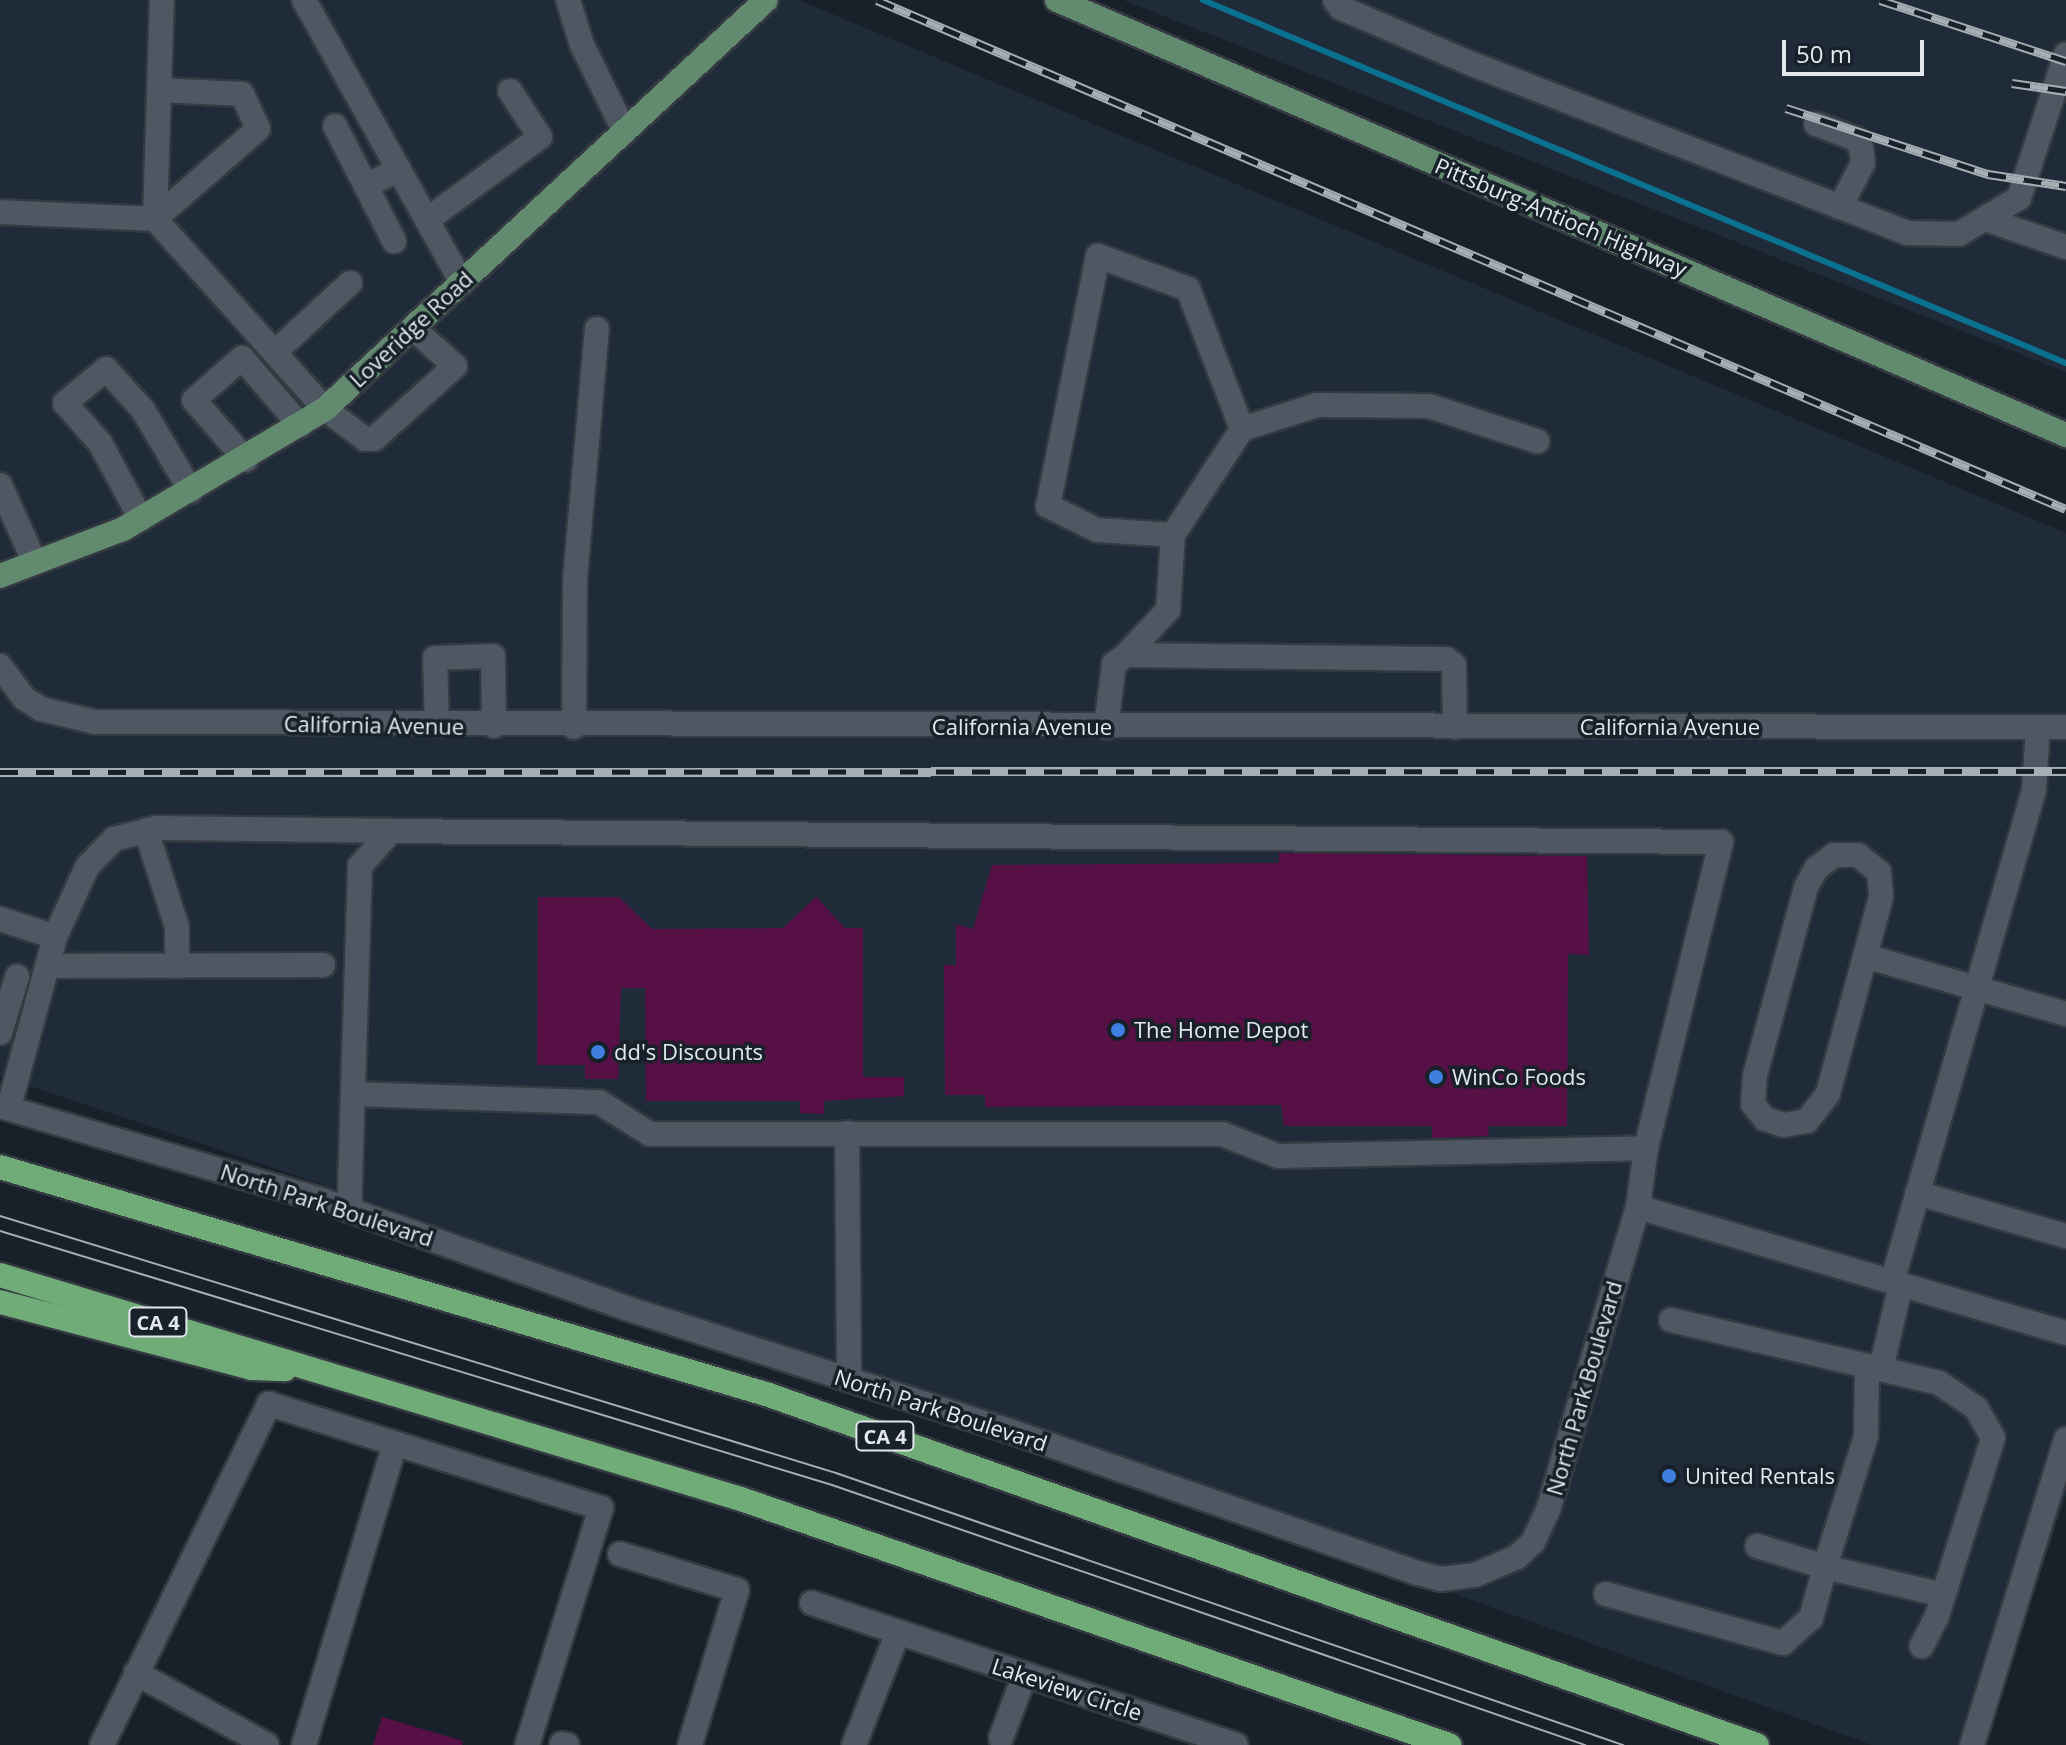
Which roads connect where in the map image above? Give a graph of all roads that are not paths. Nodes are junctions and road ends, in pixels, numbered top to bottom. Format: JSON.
{"nodes":[{"id":1,"x":162,"y":0,"type":"edge"},
{"id":2,"x":304,"y":0,"type":"edge"},
{"id":3,"x":568,"y":0,"type":"edge"},
{"id":4,"x":766,"y":0,"type":"edge"},
{"id":5,"x":1057,"y":0,"type":"edge"},
{"id":6,"x":1335,"y":0,"type":"edge"},
{"id":7,"x":2066,"y":54,"type":"edge"},
{"id":8,"x":159,"y":90,"type":"junction"},
{"id":9,"x":510,"y":91,"type":"dead end"},
{"id":10,"x":1816,"y":124,"type":"dead end"},
{"id":11,"x":335,"y":126,"type":"dead end"},
{"id":12,"x":625,"y":132,"type":"junction"},
{"id":13,"x":399,"y":169,"type":"junction"},
{"id":14,"x":366,"y":186,"type":"junction"},
{"id":15,"x":1840,"y":207,"type":"junction"},
{"id":16,"x":0,"y":212,"type":"edge"},
{"id":17,"x":155,"y":219,"type":"junction"},
{"id":18,"x":1985,"y":219,"type":"junction"},
{"id":19,"x":427,"y":220,"type":"junction"},
{"id":20,"x":394,"y":241,"type":"dead end"},
{"id":21,"x":2066,"y":247,"type":"edge"},
{"id":22,"x":350,"y":283,"type":"dead end"},
{"id":23,"x":462,"y":283,"type":"junction"},
{"id":24,"x":413,"y":328,"type":"junction"},
{"id":25,"x":597,"y":329,"type":"dead end"},
{"id":26,"x":275,"y":352,"type":"junction"},
{"id":27,"x":325,"y":409,"type":"junction"},
{"id":28,"x":300,"y":425,"type":"junction"},
{"id":29,"x":1242,"y":429,"type":"junction"},
{"id":30,"x":2066,"y":435,"type":"edge"},
{"id":31,"x":1537,"y":441,"type":"dead end"},
{"id":32,"x":246,"y":460,"type":"junction"},
{"id":33,"x":0,"y":485,"type":"edge"},
{"id":34,"x":191,"y":491,"type":"junction"},
{"id":35,"x":141,"y":519,"type":"junction"},
{"id":36,"x":1173,"y":535,"type":"junction"},
{"id":37,"x":35,"y":563,"type":"junction"},
{"id":38,"x":0,"y":576,"type":"edge"},
{"id":39,"x":1126,"y":655,"type":"junction"},
{"id":40,"x":0,"y":666,"type":"edge"},
{"id":41,"x":437,"y":725,"type":"junction"},
{"id":42,"x":494,"y":726,"type":"junction"},
{"id":43,"x":574,"y":727,"type":"junction"},
{"id":44,"x":1106,"y":727,"type":"junction"},
{"id":45,"x":1455,"y":727,"type":"junction"},
{"id":46,"x":2038,"y":727,"type":"junction"},
{"id":47,"x":2066,"y":727,"type":"edge"},
{"id":48,"x":146,"y":830,"type":"junction"},
{"id":49,"x":391,"y":831,"type":"junction"},
{"id":50,"x":0,"y":919,"type":"edge"},
{"id":51,"x":55,"y":937,"type":"junction"},
{"id":52,"x":1865,"y":956,"type":"junction"},
{"id":53,"x":323,"y":965,"type":"dead end"},
{"id":54,"x":177,"y":966,"type":"junction"},
{"id":55,"x":8,"y":974,"type":"edge"},
{"id":56,"x":44,"y":975,"type":"junction"},
{"id":57,"x":1977,"y":989,"type":"junction"},
{"id":58,"x":2066,"y":1014,"type":"edge"},
{"id":59,"x":0,"y":1033,"type":"edge"},
{"id":60,"x":353,"y":1094,"type":"junction"},
{"id":61,"x":3,"y":1103,"type":"edge"},
{"id":62,"x":847,"y":1133,"type":"junction"},
{"id":63,"x":1646,"y":1148,"type":"junction"},
{"id":64,"x":0,"y":1167,"type":"edge"},
{"id":65,"x":1917,"y":1193,"type":"junction"},
{"id":66,"x":1638,"y":1207,"type":"junction"},
{"id":67,"x":349,"y":1210,"type":"junction"},
{"id":68,"x":2066,"y":1236,"type":"edge"},
{"id":69,"x":0,"y":1275,"type":"edge"},
{"id":70,"x":1896,"y":1283,"type":"junction"},
{"id":71,"x":0,"y":1302,"type":"edge"},
{"id":72,"x":1671,"y":1320,"type":"dead end"},
{"id":73,"x":2066,"y":1333,"type":"edge"},
{"id":74,"x":1874,"y":1368,"type":"junction"},
{"id":75,"x":315,"y":1369,"type":"junction"},
{"id":76,"x":849,"y":1380,"type":"junction"},
{"id":77,"x":2066,"y":1439,"type":"edge"},
{"id":78,"x":395,"y":1444,"type":"junction"},
{"id":79,"x":1757,"y":1546,"type":"dead end"},
{"id":80,"x":620,"y":1554,"type":"dead end"},
{"id":81,"x":1825,"y":1567,"type":"junction"},
{"id":82,"x":1606,"y":1594,"type":"dead end"},
{"id":83,"x":1943,"y":1595,"type":"junction"},
{"id":84,"x":812,"y":1603,"type":"dead end"},
{"id":85,"x":898,"y":1632,"type":"junction"},
{"id":86,"x":1922,"y":1646,"type":"dead end"},
{"id":87,"x":136,"y":1673,"type":"junction"},
{"id":88,"x":1025,"y":1674,"type":"junction"},
{"id":89,"x":1001,"y":1738,"type":"dead end"},
{"id":90,"x":102,"y":1745,"type":"edge"},
{"id":91,"x":267,"y":1745,"type":"edge"},
{"id":92,"x":304,"y":1745,"type":"edge"},
{"id":93,"x":527,"y":1745,"type":"edge"},
{"id":94,"x":690,"y":1745,"type":"edge"},
{"id":95,"x":854,"y":1745,"type":"edge"},
{"id":96,"x":1236,"y":1745,"type":"edge"},
{"id":97,"x":1449,"y":1745,"type":"edge"},
{"id":98,"x":1757,"y":1745,"type":"edge"},
{"id":99,"x":1972,"y":1745,"type":"edge"}],
"edges":[{"from":1,"to":8,"type":"street"},
{"from":2,"to":13,"type":"street"},
{"from":3,"to":12,"type":"street"},
{"from":4,"to":12,"type":"main road","name":"Loveridge Road"},
{"from":5,"to":30,"type":"main road","name":"Pittsburg-Antioch Highway"},
{"from":6,"to":15,"type":"street"},
{"from":7,"to":18,"type":"street"},
{"from":8,"to":17,"type":"street"},
{"from":8,"to":17,"type":"street"},
{"from":9,"to":19,"type":"street"},
{"from":10,"to":15,"type":"street"},
{"from":11,"to":14,"type":"street"},
{"from":12,"to":23,"type":"main road","name":"Loveridge Road"},
{"from":13,"to":14,"type":"street"},
{"from":13,"to":19,"type":"street"},
{"from":14,"to":20,"type":"street"},
{"from":15,"to":18,"type":"street"},
{"from":16,"to":17,"type":"street"},
{"from":17,"to":26,"type":"street"},
{"from":18,"to":21,"type":"street"},
{"from":19,"to":23,"type":"street"},
{"from":22,"to":26,"type":"street"},
{"from":23,"to":24,"type":"main road","name":"Loveridge Road"},
{"from":24,"to":27,"type":"main road","name":"Loveridge Road"},
{"from":24,"to":27,"type":"street"},
{"from":25,"to":43,"type":"street"},
{"from":26,"to":27,"type":"street"},
{"from":27,"to":28,"type":"main road","name":"Loveridge Road"},
{"from":28,"to":32,"type":"main road","name":"Loveridge Road"},
{"from":28,"to":32,"type":"street"},
{"from":29,"to":31,"type":"street"},
{"from":29,"to":36,"type":"street"},
{"from":29,"to":36,"type":"street"},
{"from":32,"to":34,"type":"main road","name":"Loveridge Road"},
{"from":33,"to":37,"type":"street"},
{"from":34,"to":35,"type":"main road","name":"Loveridge Road"},
{"from":34,"to":35,"type":"street"},
{"from":35,"to":37,"type":"main road","name":"Loveridge Road"},
{"from":36,"to":39,"type":"street"},
{"from":37,"to":38,"type":"main road","name":"Loveridge Road"},
{"from":39,"to":44,"type":"street"},
{"from":39,"to":45,"type":"street"},
{"from":40,"to":41,"type":"street","name":"California Avenue"},
{"from":41,"to":42,"type":"street","name":"California Avenue"},
{"from":41,"to":42,"type":"street"},
{"from":42,"to":43,"type":"street","name":"California Avenue"},
{"from":43,"to":44,"type":"street","name":"California Avenue"},
{"from":44,"to":45,"type":"street","name":"California Avenue"},
{"from":45,"to":46,"type":"street","name":"California Avenue"},
{"from":46,"to":47,"type":"street","name":"California Avenue"},
{"from":46,"to":57,"type":"street"},
{"from":48,"to":49,"type":"street"},
{"from":48,"to":51,"type":"street"},
{"from":48,"to":54,"type":"street"},
{"from":49,"to":60,"type":"street"},
{"from":49,"to":63,"type":"street","name":"North Park Boulevard"},
{"from":50,"to":51,"type":"street"},
{"from":51,"to":56,"type":"street"},
{"from":52,"to":52,"type":"street"},
{"from":52,"to":57,"type":"street"},
{"from":53,"to":54,"type":"street"},
{"from":54,"to":56,"type":"street"},
{"from":55,"to":56,"type":"street"},
{"from":55,"to":59,"type":"street"},
{"from":56,"to":61,"type":"street"},
{"from":57,"to":58,"type":"street"},
{"from":57,"to":65,"type":"street"},
{"from":60,"to":62,"type":"street"},
{"from":60,"to":67,"type":"street"},
{"from":61,"to":67,"type":"street","name":"North Park Boulevard"},
{"from":62,"to":63,"type":"street"},
{"from":62,"to":76,"type":"street"},
{"from":63,"to":66,"type":"street","name":"North Park Boulevard"},
{"from":64,"to":98,"type":"highway","number":"CA 4"},
{"from":65,"to":68,"type":"street"},
{"from":65,"to":70,"type":"street"},
{"from":66,"to":70,"type":"street"},
{"from":66,"to":76,"type":"street","name":"North Park Boulevard"},
{"from":67,"to":76,"type":"street","name":"North Park Boulevard"},
{"from":69,"to":75,"type":"highway","number":"CA 4"},
{"from":70,"to":73,"type":"street"},
{"from":70,"to":74,"type":"street"},
{"from":71,"to":75,"type":"highway"},
{"from":72,"to":74,"type":"street"},
{"from":74,"to":81,"type":"street"},
{"from":74,"to":83,"type":"street"},
{"from":75,"to":97,"type":"highway","number":"CA 4"},
{"from":77,"to":99,"type":"street"},
{"from":78,"to":87,"type":"street"},
{"from":78,"to":92,"type":"street"},
{"from":78,"to":93,"type":"street"},
{"from":79,"to":81,"type":"street"},
{"from":80,"to":94,"type":"street"},
{"from":81,"to":82,"type":"street"},
{"from":81,"to":83,"type":"street"},
{"from":83,"to":86,"type":"street"},
{"from":84,"to":85,"type":"street","name":"Lakeview Circle"},
{"from":85,"to":88,"type":"street","name":"Lakeview Circle"},
{"from":85,"to":95,"type":"street"},
{"from":87,"to":90,"type":"street"},
{"from":87,"to":91,"type":"street"},
{"from":88,"to":89,"type":"street"},
{"from":88,"to":96,"type":"street","name":"Lakeview Circle"}]}
